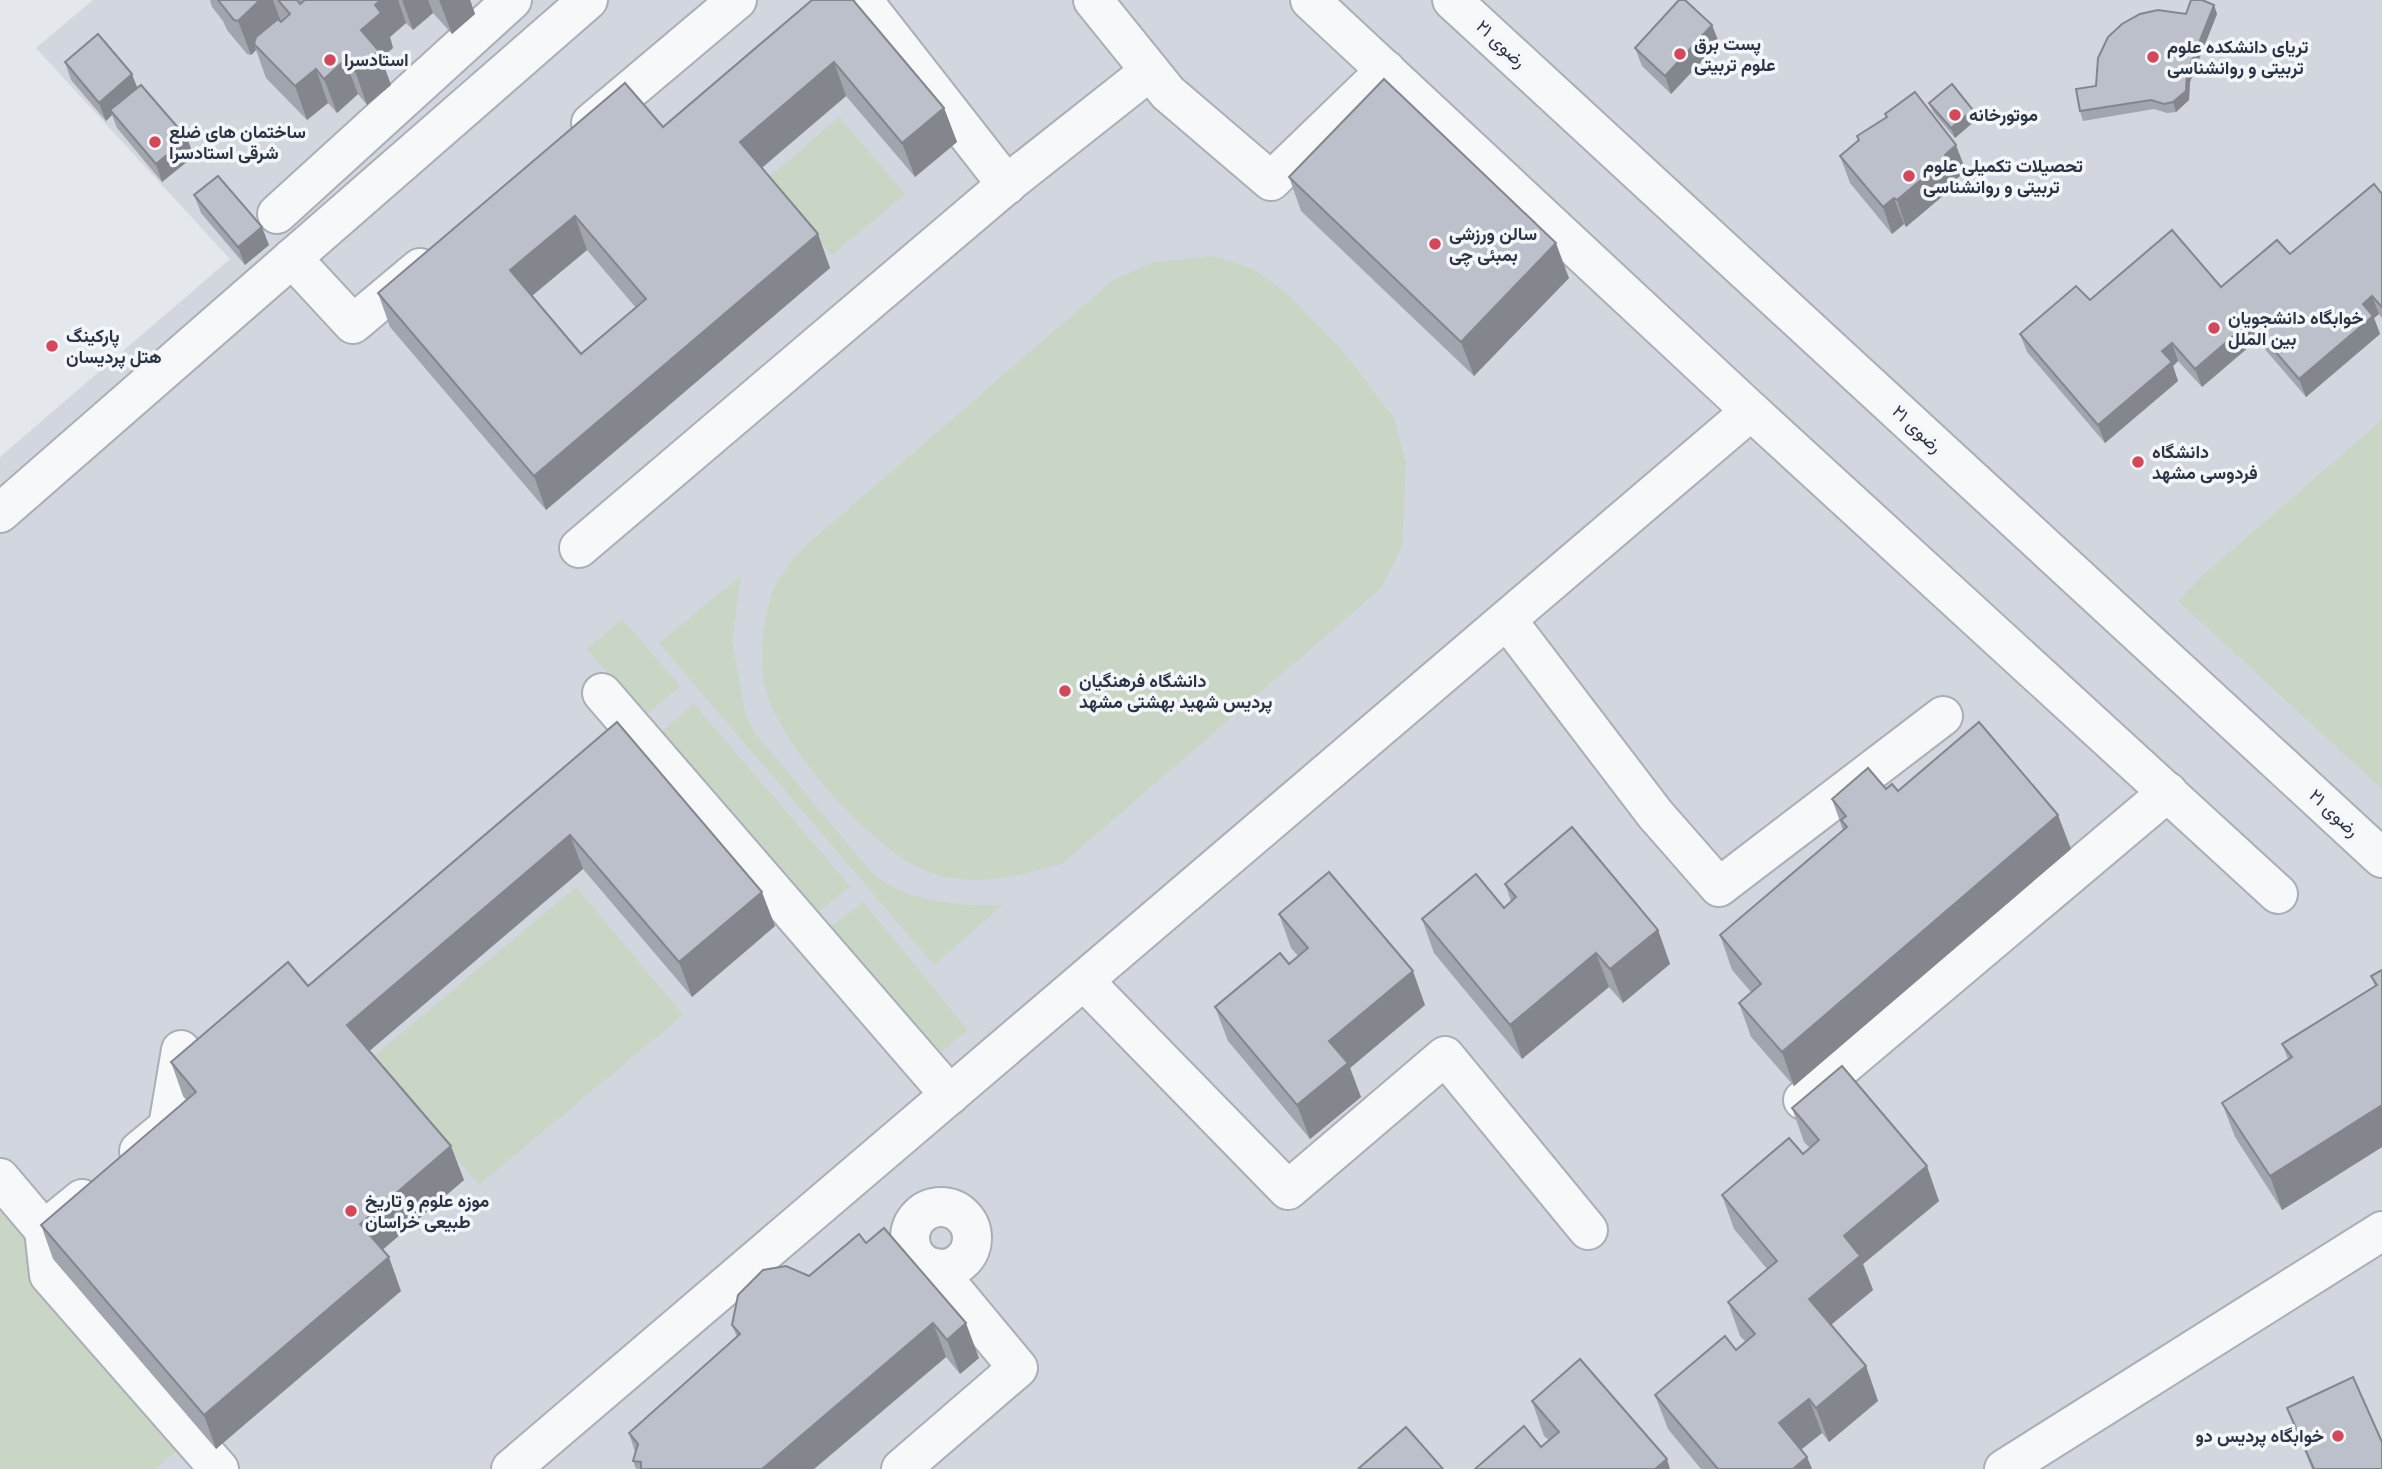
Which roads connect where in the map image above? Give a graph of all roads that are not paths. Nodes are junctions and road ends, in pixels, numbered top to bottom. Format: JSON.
{"nodes":[{"id":1,"x":512,"y":0,"type":"edge"},
{"id":2,"x":588,"y":0,"type":"edge"},
{"id":3,"x":737,"y":0,"type":"edge"},
{"id":4,"x":1093,"y":0,"type":"edge"},
{"id":5,"x":1310,"y":0,"type":"edge"},
{"id":6,"x":1452,"y":0,"type":"edge"},
{"id":7,"x":871,"y":11,"type":"dead end"},
{"id":8,"x":1386,"y":70,"type":"junction"},
{"id":9,"x":1150,"y":71,"type":"junction"},
{"id":10,"x":566,"y":144,"type":"edge"},
{"id":11,"x":1007,"y":185,"type":"junction"},
{"id":12,"x":277,"y":214,"type":"dead end"},
{"id":13,"x":449,"y":243,"type":"edge"},
{"id":14,"x":292,"y":258,"type":"junction"},
{"id":15,"x":1751,"y":411,"type":"junction"},
{"id":16,"x":0,"y":513,"type":"edge"},
{"id":17,"x":579,"y":548,"type":"dead end"},
{"id":18,"x":1507,"y":620,"type":"junction"},
{"id":19,"x":602,"y":693,"type":"dead end"},
{"id":20,"x":1942,"y":716,"type":"dead end"},
{"id":21,"x":2168,"y":792,"type":"junction"},
{"id":22,"x":2382,"y":858,"type":"edge"},
{"id":23,"x":2278,"y":894,"type":"dead end"},
{"id":24,"x":1084,"y":981,"type":"junction"},
{"id":25,"x":181,"y":1050,"type":"edge"},
{"id":26,"x":950,"y":1095,"type":"junction"},
{"id":27,"x":1803,"y":1100,"type":"edge"},
{"id":28,"x":0,"y":1178,"type":"edge"},
{"id":29,"x":44,"y":1230,"type":"junction"},
{"id":30,"x":1588,"y":1230,"type":"dead end"},
{"id":31,"x":2382,"y":1231,"type":"edge"},
{"id":32,"x":935,"y":1268,"type":"dead end"},
{"id":33,"x":219,"y":1469,"type":"edge"},
{"id":34,"x":511,"y":1469,"type":"edge"},
{"id":35,"x":901,"y":1469,"type":"edge"},
{"id":36,"x":2004,"y":1469,"type":"edge"}],
"edges":[{"from":1,"to":12,"type":"street"},
{"from":2,"to":14,"type":"street"},
{"from":3,"to":10,"type":"street"},
{"from":4,"to":9,"type":"street"},
{"from":5,"to":8,"type":"street"},
{"from":6,"to":22,"type":"street","name":"رضوی ۲۱"},
{"from":7,"to":11,"type":"street"},
{"from":8,"to":9,"type":"street"},
{"from":8,"to":15,"type":"street"},
{"from":9,"to":11,"type":"street"},
{"from":11,"to":17,"type":"street"},
{"from":13,"to":14,"type":"street"},
{"from":14,"to":16,"type":"street"},
{"from":15,"to":18,"type":"street"},
{"from":15,"to":21,"type":"street"},
{"from":18,"to":20,"type":"street"},
{"from":18,"to":24,"type":"street"},
{"from":19,"to":26,"type":"street"},
{"from":21,"to":23,"type":"street"},
{"from":21,"to":27,"type":"street"},
{"from":24,"to":26,"type":"street"},
{"from":24,"to":30,"type":"street"},
{"from":25,"to":29,"type":"street"},
{"from":26,"to":34,"type":"street"},
{"from":28,"to":29,"type":"street"},
{"from":29,"to":33,"type":"street"},
{"from":31,"to":36,"type":"street"},
{"from":32,"to":35,"type":"street"}]}
